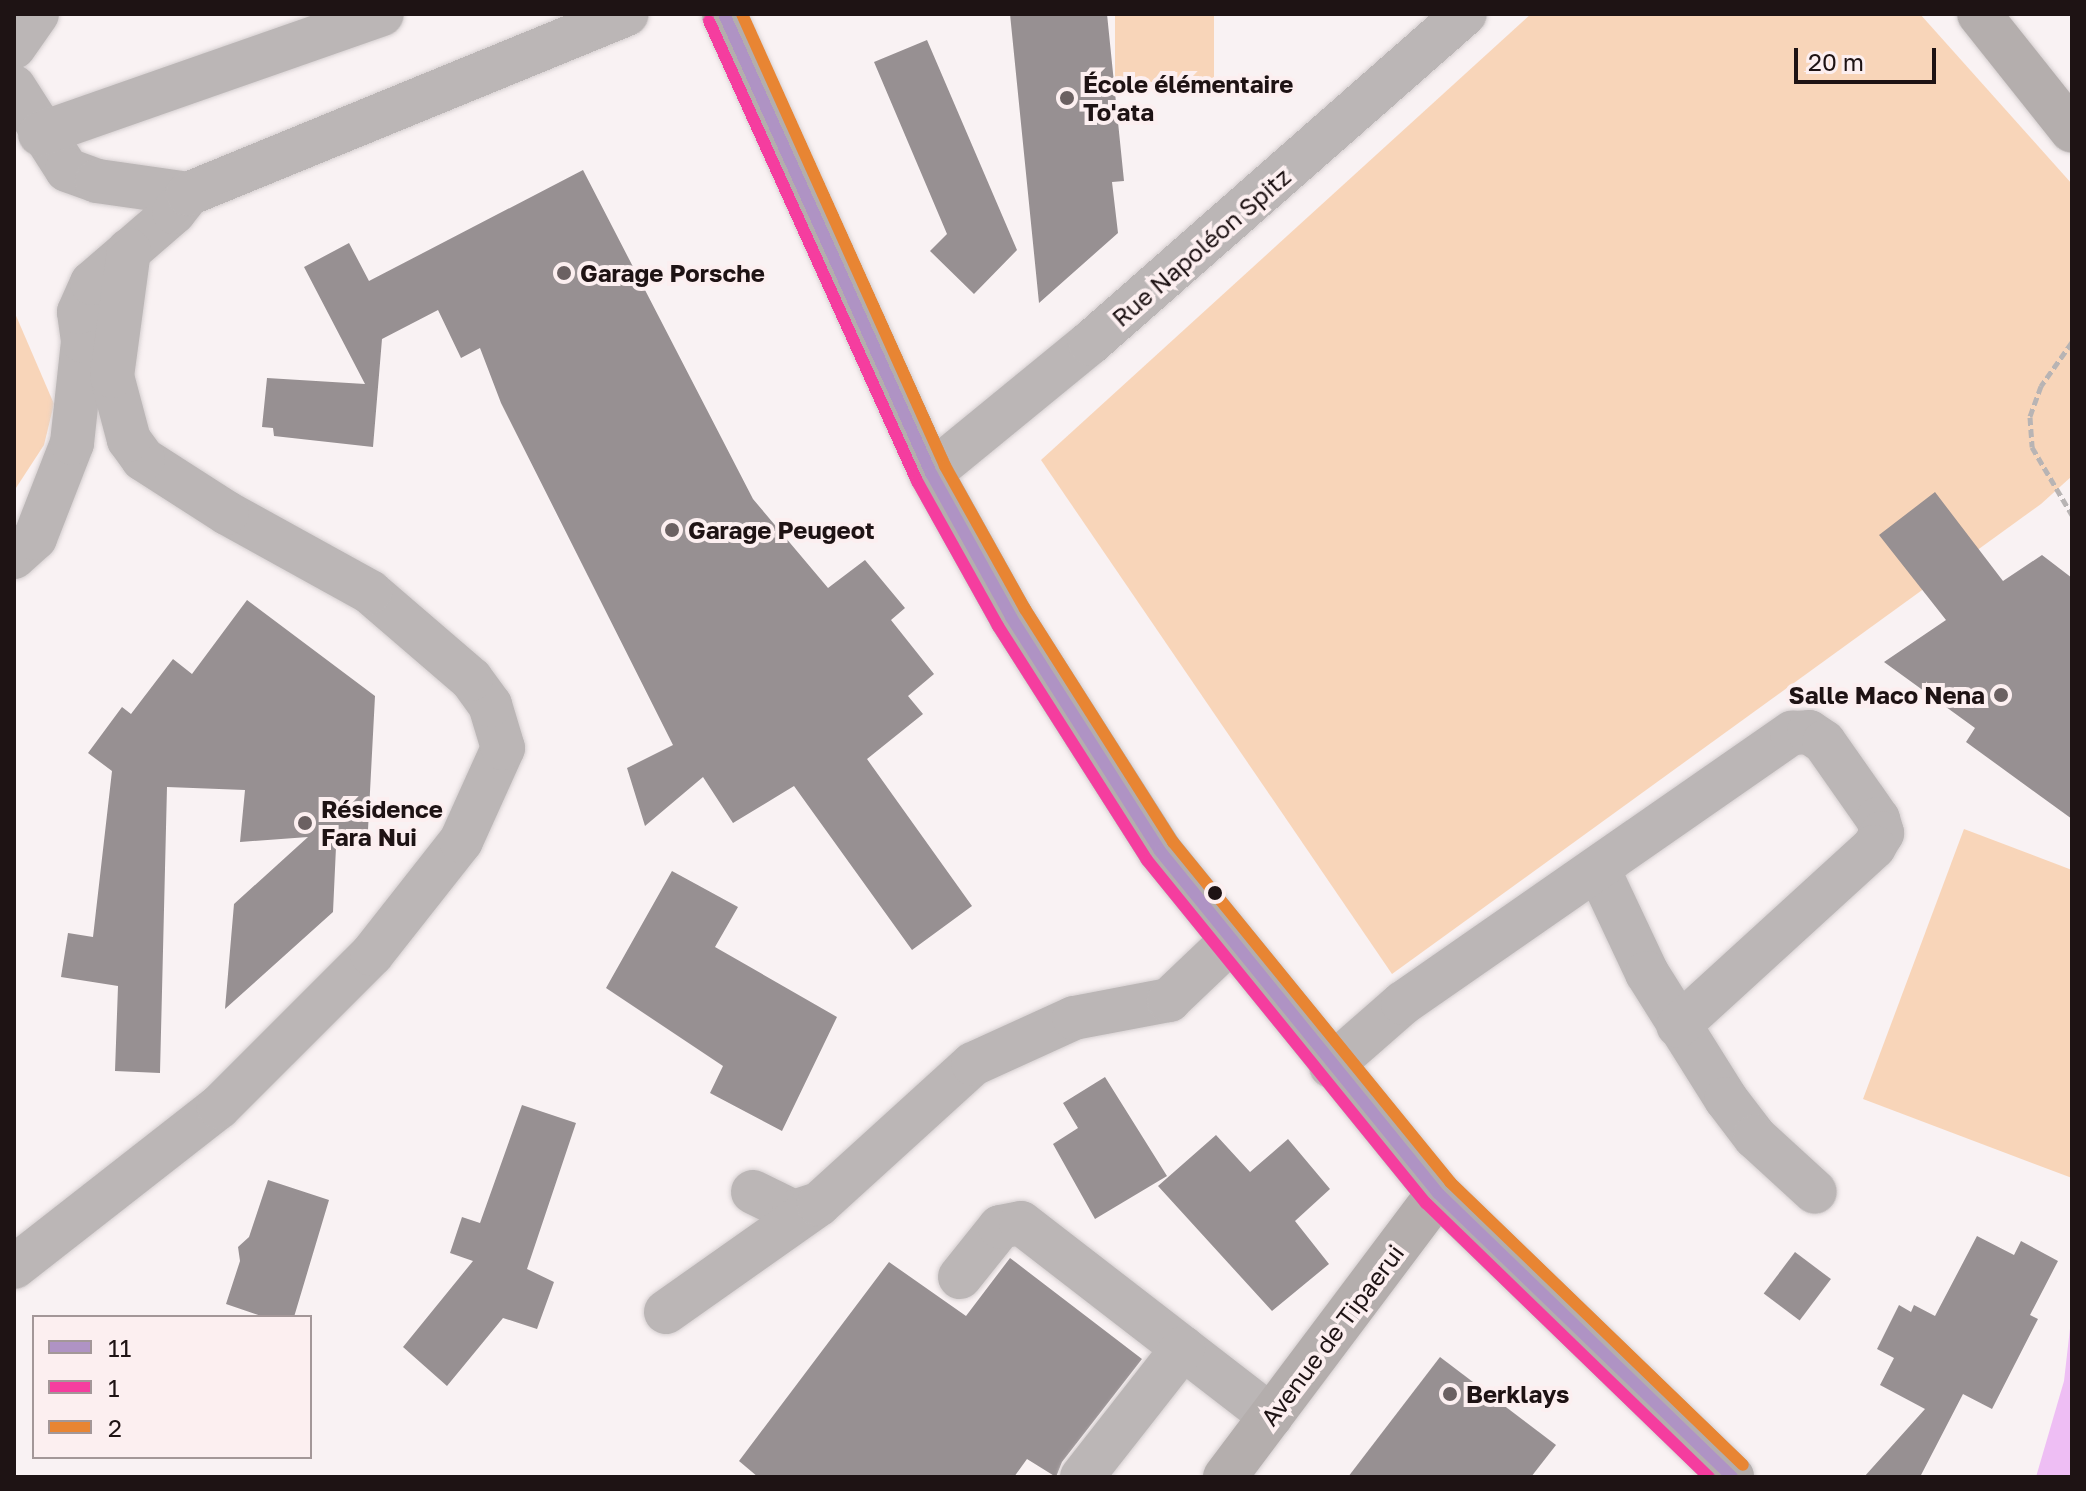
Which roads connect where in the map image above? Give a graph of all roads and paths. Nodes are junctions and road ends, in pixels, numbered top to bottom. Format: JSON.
{"nodes":[{"id":1,"x":37,"y":14,"type":"edge"},
{"id":2,"x":382,"y":14,"type":"edge"},
{"id":3,"x":626,"y":14,"type":"edge"},
{"id":4,"x":724,"y":14,"type":"edge"},
{"id":5,"x":1465,"y":14,"type":"edge"},
{"id":6,"x":1978,"y":16,"type":"edge"},
{"id":7,"x":552,"y":28,"type":"edge"},
{"id":8,"x":14,"y":47,"type":"edge"},
{"id":9,"x":14,"y":87,"type":"edge"},
{"id":10,"x":2072,"y":131,"type":"edge"},
{"id":11,"x":40,"y":134,"type":"junction"},
{"id":12,"x":188,"y":194,"type":"junction"},
{"id":13,"x":129,"y":250,"type":"junction"},
{"id":14,"x":2072,"y":342,"type":"edge"},
{"id":15,"x":931,"y":473,"type":"junction"},
{"id":16,"x":2072,"y":515,"type":"edge"},
{"id":17,"x":14,"y":557,"type":"edge"},
{"id":18,"x":1599,"y":871,"type":"junction"},
{"id":19,"x":1230,"y":942,"type":"junction"},
{"id":20,"x":1678,"y":1026,"type":"junction"},
{"id":21,"x":1331,"y":1066,"type":"junction"},
{"id":22,"x":753,"y":1192,"type":"dead end"},
{"id":23,"x":1815,"y":1192,"type":"dead end"},
{"id":24,"x":1438,"y":1193,"type":"junction"},
{"id":25,"x":819,"y":1204,"type":"junction"},
{"id":26,"x":14,"y":1267,"type":"edge"},
{"id":27,"x":960,"y":1277,"type":"dead end"},
{"id":28,"x":666,"y":1312,"type":"dead end"},
{"id":29,"x":1183,"y":1348,"type":"junction"},
{"id":30,"x":1271,"y":1416,"type":"junction"},
{"id":31,"x":1082,"y":1477,"type":"edge"},
{"id":32,"x":1225,"y":1477,"type":"edge"},
{"id":33,"x":1732,"y":1477,"type":"edge"}],
"edges":[{"from":1,"to":8,"type":"street"},
{"from":2,"to":11,"type":"street"},
{"from":3,"to":7,"type":"street"},
{"from":4,"to":15,"type":"main road"},
{"from":5,"to":15,"type":"street","name":"Rue Napoléon Spitz"},
{"from":6,"to":10,"type":"main road"},
{"from":7,"to":12,"type":"street"},
{"from":9,"to":11,"type":"street"},
{"from":11,"to":12,"type":"street"},
{"from":12,"to":13,"type":"street"},
{"from":13,"to":17,"type":"street"},
{"from":13,"to":26,"type":"street"},
{"from":14,"to":16,"type":"path"},
{"from":15,"to":19,"type":"main road"},
{"from":18,"to":20,"type":"street"},
{"from":18,"to":20,"type":"street"},
{"from":18,"to":21,"type":"street"},
{"from":19,"to":21,"type":"main road"},
{"from":19,"to":25,"type":"street"},
{"from":20,"to":23,"type":"street"},
{"from":21,"to":24,"type":"main road"},
{"from":22,"to":25,"type":"street"},
{"from":24,"to":30,"type":"main road","name":"Avenue de Tipaerui"},
{"from":24,"to":33,"type":"main road"},
{"from":25,"to":28,"type":"street"},
{"from":27,"to":29,"type":"street"},
{"from":29,"to":30,"type":"street"},
{"from":29,"to":31,"type":"street"},
{"from":30,"to":32,"type":"main road","name":"Avenue de Tipaerui"}]}
